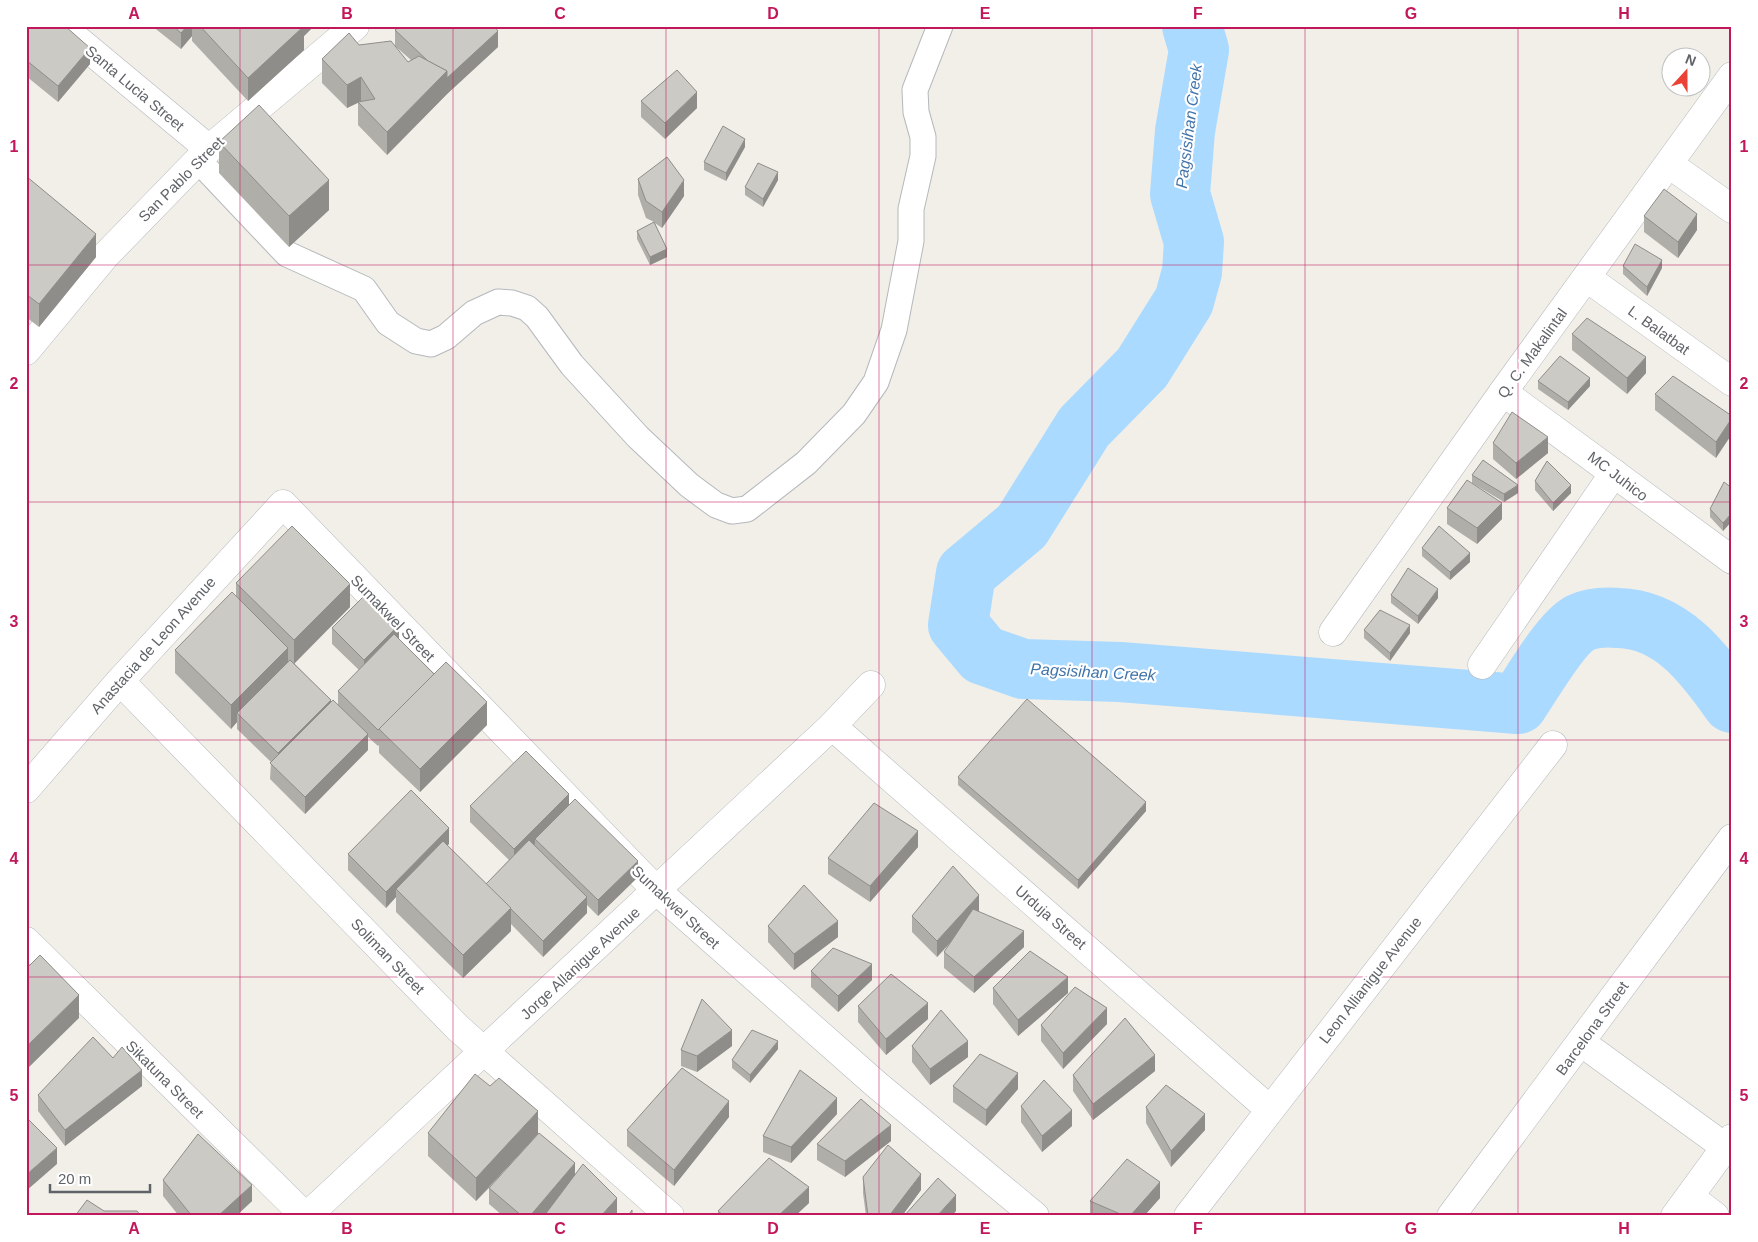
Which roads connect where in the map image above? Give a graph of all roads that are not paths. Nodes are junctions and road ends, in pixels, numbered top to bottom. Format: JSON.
{"nodes":[{"id":1,"x":355,"y":26,"type":"edge"},
{"id":2,"x":940,"y":26,"type":"edge"},
{"id":3,"x":68,"y":28,"type":"edge"},
{"id":4,"x":1732,"y":76,"type":"edge"},
{"id":5,"x":204,"y":155,"type":"junction"},
{"id":6,"x":1669,"y":164,"type":"junction"},
{"id":7,"x":1732,"y":209,"type":"edge"},
{"id":8,"x":1587,"y":278,"type":"junction"},
{"id":9,"x":26,"y":352,"type":"edge"},
{"id":10,"x":1732,"y":382,"type":"edge"},
{"id":11,"x":1503,"y":392,"type":"junction"},
{"id":12,"x":1614,"y":473,"type":"junction"},
{"id":13,"x":282,"y":504,"type":"joint"},
{"id":14,"x":1732,"y":560,"type":"edge"},
{"id":15,"x":1333,"y":632,"type":"dead end"},
{"id":16,"x":1482,"y":665,"type":"dead end"},
{"id":17,"x":120,"y":681,"type":"junction"},
{"id":18,"x":871,"y":685,"type":"dead end"},
{"id":19,"x":832,"y":726,"type":"junction"},
{"id":20,"x":1553,"y":745,"type":"dead end"},
{"id":21,"x":26,"y":789,"type":"edge"},
{"id":22,"x":1732,"y":838,"type":"edge"},
{"id":23,"x":657,"y":891,"type":"junction"},
{"id":24,"x":26,"y":941,"type":"edge"},
{"id":25,"x":1582,"y":1043,"type":"junction"},
{"id":26,"x":483,"y":1053,"type":"junction"},
{"id":27,"x":1269,"y":1109,"type":"junction"},
{"id":28,"x":1729,"y":1142,"type":"edge"},
{"id":29,"x":1682,"y":1206,"type":"edge"},
{"id":30,"x":306,"y":1216,"type":"edge"},
{"id":31,"x":670,"y":1216,"type":"edge"},
{"id":32,"x":1035,"y":1216,"type":"edge"},
{"id":33,"x":1188,"y":1216,"type":"edge"},
{"id":34,"x":1451,"y":1216,"type":"edge"},
{"id":35,"x":1715,"y":1216,"type":"edge"}],
"edges":[{"from":1,"to":5,"type":"street","name":"San Pablo Street"},
{"from":2,"to":5,"type":"street"},
{"from":3,"to":5,"type":"street","name":"Santa Lucia Street"},
{"from":4,"to":6,"type":"street","name":"Q. C. Makalintal"},
{"from":5,"to":9,"type":"street","name":"San Pablo Street"},
{"from":6,"to":7,"type":"street"},
{"from":6,"to":8,"type":"street","name":"Q. C. Makalintal"},
{"from":8,"to":10,"type":"street","name":"L. Balatbat"},
{"from":8,"to":11,"type":"street","name":"Q. C. Makalintal"},
{"from":11,"to":12,"type":"street","name":"MC Juhico"},
{"from":11,"to":15,"type":"street","name":"Q. C. Makalintal"},
{"from":12,"to":14,"type":"street","name":"MC Juhico"},
{"from":12,"to":16,"type":"street"},
{"from":13,"to":17,"type":"street","name":"Anastacia de Leon Avenue"},
{"from":13,"to":23,"type":"street","name":"Sumakwel Street"},
{"from":17,"to":21,"type":"street","name":"Anastacia de Leon Avenue"},
{"from":17,"to":26,"type":"street","name":"Soliman Street"},
{"from":18,"to":19,"type":"street","name":"Jorge Allanigue Avenue"},
{"from":19,"to":23,"type":"street","name":"Jorge Allanigue Avenue"},
{"from":19,"to":27,"type":"street","name":"Urduja Street"},
{"from":20,"to":27,"type":"street","name":"Leon Allianigue Avenue"},
{"from":22,"to":25,"type":"street","name":"Barcelona Street"},
{"from":23,"to":26,"type":"street","name":"Jorge Allanigue Avenue"},
{"from":23,"to":32,"type":"street","name":"Sumakwel Street"},
{"from":24,"to":30,"type":"street","name":"Sikatuna Street"},
{"from":25,"to":28,"type":"street"},
{"from":25,"to":34,"type":"street","name":"Barcelona Street"},
{"from":26,"to":30,"type":"street","name":"Jorge Allanigue Avenue"},
{"from":26,"to":31,"type":"street","name":"Soliman Street"},
{"from":27,"to":33,"type":"street","name":"Leon Allianigue Avenue"},
{"from":28,"to":29,"type":"street"},
{"from":29,"to":35,"type":"street"}]}
